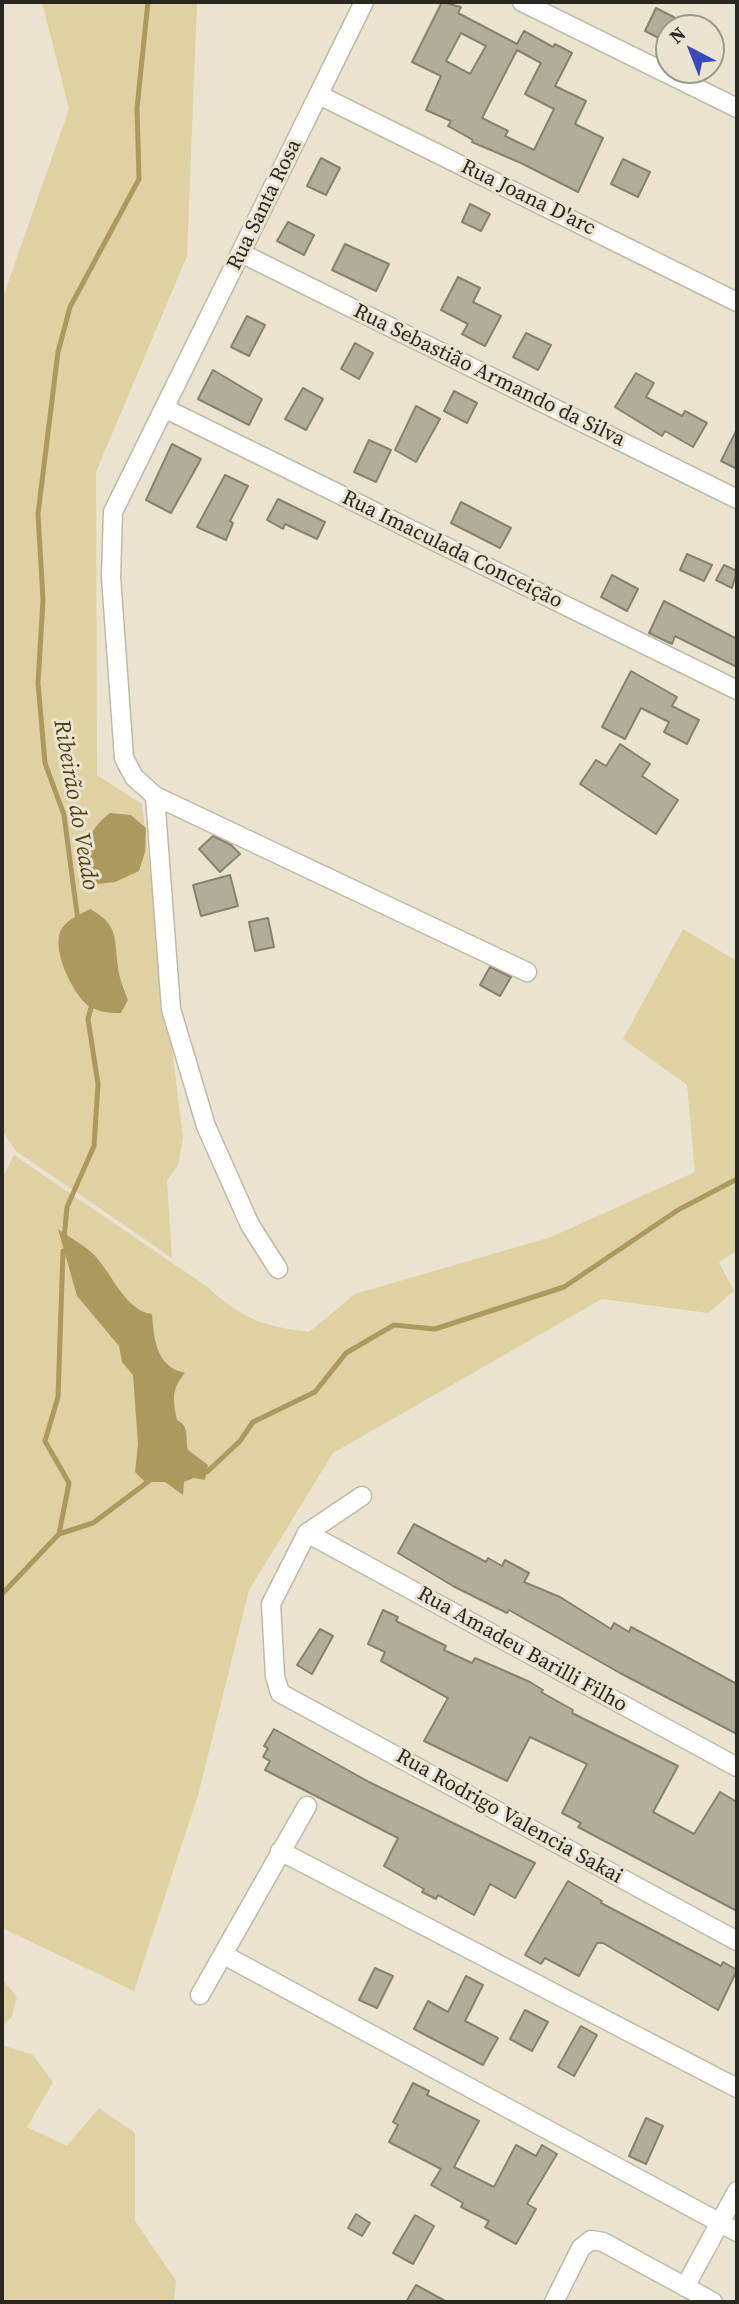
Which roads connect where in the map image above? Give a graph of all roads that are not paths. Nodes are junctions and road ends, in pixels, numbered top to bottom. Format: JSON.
{"nodes":[{"id":1,"x":364,"y":2,"type":"edge"},
{"id":2,"x":522,"y":2,"type":"edge"},
{"id":3,"x":318,"y":95,"type":"junction"},
{"id":4,"x":737,"y":108,"type":"edge"},
{"id":5,"x":241,"y":253,"type":"junction"},
{"id":6,"x":737,"y":302,"type":"edge"},
{"id":7,"x":166,"y":409,"type":"junction"},
{"id":8,"x":737,"y":499,"type":"edge"},
{"id":9,"x":737,"y":690,"type":"edge"},
{"id":10,"x":155,"y":796,"type":"junction"},
{"id":11,"x":527,"y":972,"type":"dead end"},
{"id":12,"x":278,"y":1269,"type":"dead end"},
{"id":13,"x":362,"y":1496,"type":"dead end"},
{"id":14,"x":307,"y":1533,"type":"junction"},
{"id":15,"x":737,"y":1767,"type":"edge"},
{"id":16,"x":307,"y":1806,"type":"dead end"},
{"id":17,"x":280,"y":1851,"type":"junction"},
{"id":18,"x":737,"y":1941,"type":"edge"},
{"id":19,"x":224,"y":1955,"type":"junction"},
{"id":20,"x":200,"y":1995,"type":"dead end"},
{"id":21,"x":737,"y":2088,"type":"edge"},
{"id":22,"x":737,"y":2191,"type":"edge"},
{"id":23,"x":720,"y":2223,"type":"junction"},
{"id":24,"x":737,"y":2232,"type":"edge"},
{"id":25,"x":685,"y":2287,"type":"junction"},
{"id":26,"x":554,"y":2302,"type":"edge"},
{"id":27,"x":713,"y":2302,"type":"edge"}],
"edges":[{"from":1,"to":3,"type":"street","name":"Rua Santa Rosa"},
{"from":2,"to":4,"type":"street"},
{"from":3,"to":5,"type":"street","name":"Rua Santa Rosa"},
{"from":3,"to":6,"type":"street","name":"Rua Joana D'arc"},
{"from":5,"to":7,"type":"street","name":"Rua Santa Rosa"},
{"from":5,"to":8,"type":"street","name":"Rua Sebastião Armando da Silva"},
{"from":7,"to":9,"type":"street","name":"Rua Imaculada Conceição"},
{"from":7,"to":10,"type":"street","name":"Rua Santa Rosa"},
{"from":10,"to":11,"type":"street"},
{"from":10,"to":12,"type":"street"},
{"from":13,"to":14,"type":"street"},
{"from":14,"to":15,"type":"street","name":"Rua Amadeu Barilli Filho"},
{"from":14,"to":18,"type":"street","name":"Rua Rodrigo Valencia Sakai"},
{"from":16,"to":17,"type":"street"},
{"from":17,"to":19,"type":"street"},
{"from":17,"to":21,"type":"street"},
{"from":19,"to":20,"type":"street"},
{"from":19,"to":23,"type":"street"},
{"from":22,"to":23,"type":"street"},
{"from":23,"to":24,"type":"street"},
{"from":23,"to":25,"type":"street"},
{"from":25,"to":26,"type":"street"},
{"from":25,"to":27,"type":"street"}]}
